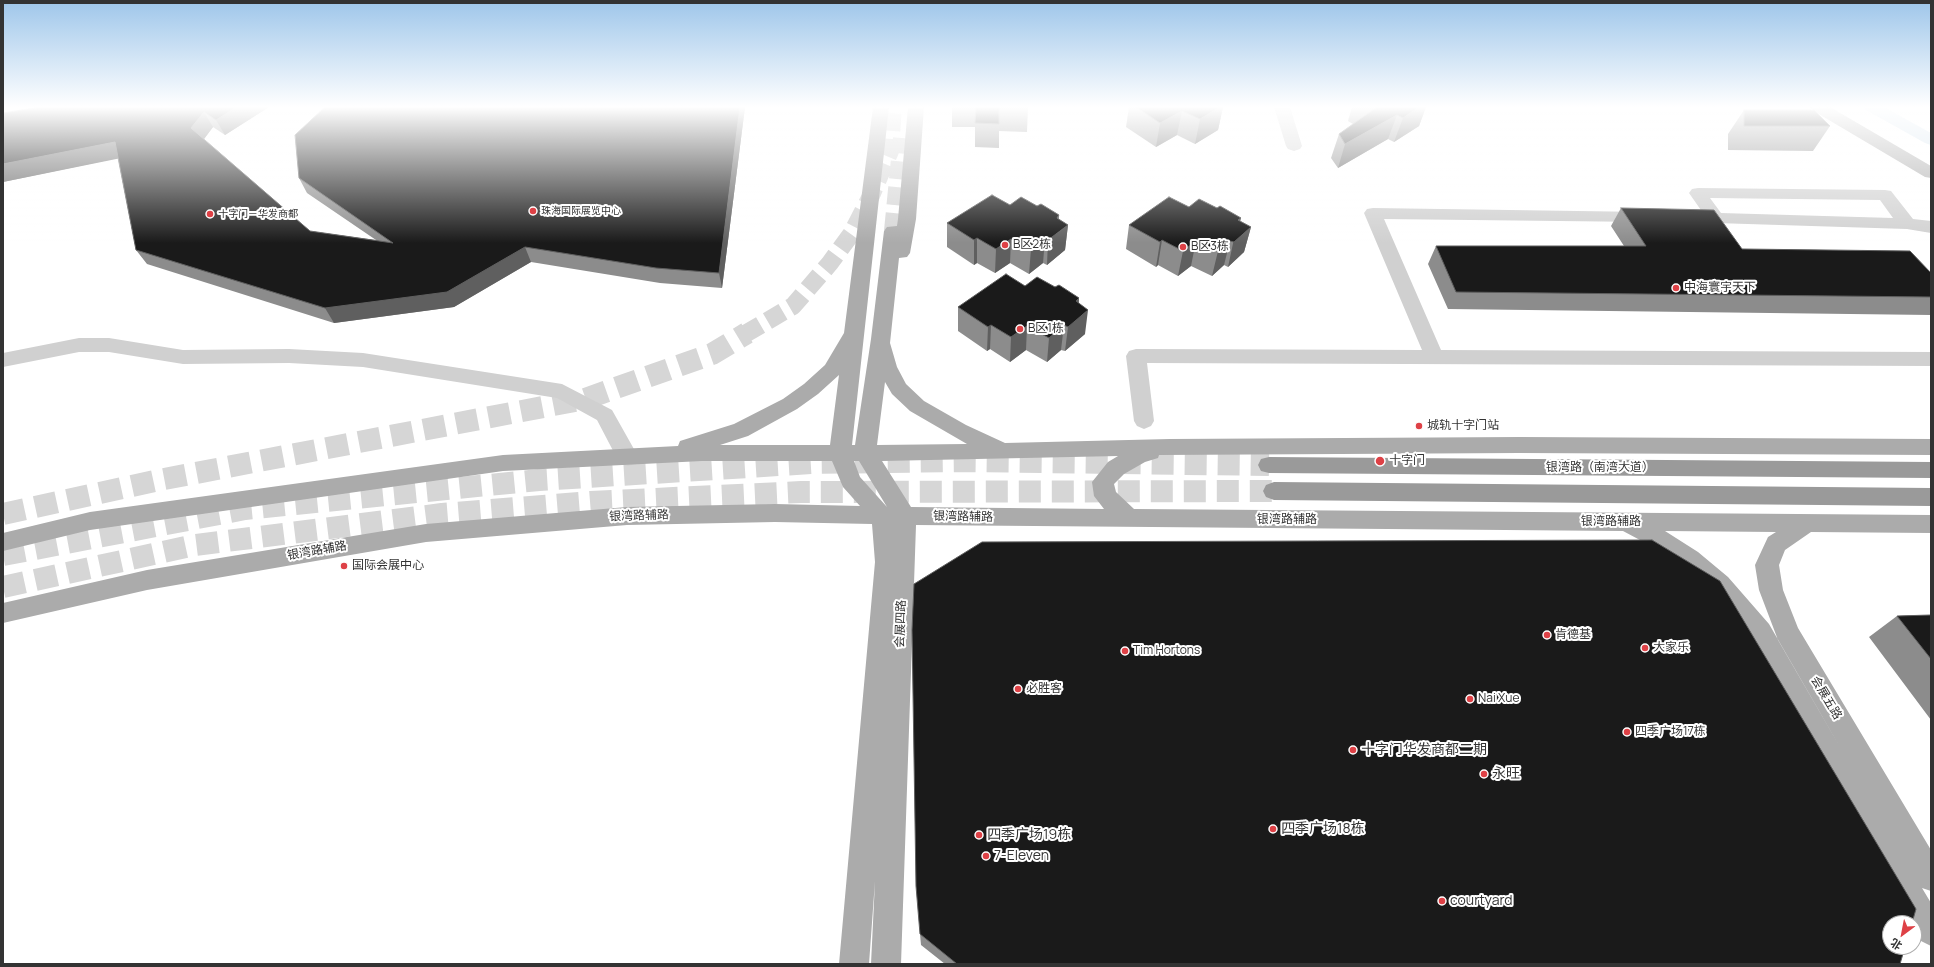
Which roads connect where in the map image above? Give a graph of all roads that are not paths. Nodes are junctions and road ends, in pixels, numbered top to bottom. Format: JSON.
{"nodes":[{"id":1,"x":876,"y":152,"type":"edge"},
{"id":2,"x":886,"y":152,"type":"edge"},
{"id":3,"x":912,"y":152,"type":"edge"},
{"id":4,"x":1895,"y":152,"type":"edge"},
{"id":5,"x":1907,"y":152,"type":"edge"},
{"id":6,"x":1931,"y":166,"type":"edge"},
{"id":7,"x":1931,"y":173,"type":"edge"},
{"id":8,"x":1715,"y":218,"type":"junction"},
{"id":9,"x":1907,"y":224,"type":"junction"},
{"id":10,"x":1931,"y":227,"type":"edge"},
{"id":11,"x":893,"y":231,"type":"tunnel mouth"},
{"id":12,"x":885,"y":298,"type":"junction"},
{"id":13,"x":854,"y":332,"type":"junction"},
{"id":14,"x":881,"y":339,"type":"junction"},
{"id":15,"x":1434,"y":356,"type":"junction"},
{"id":16,"x":1931,"y":359,"type":"edge"},
{"id":17,"x":3,"y":360,"type":"edge"},
{"id":18,"x":1144,"y":421,"type":"dead end"},
{"id":19,"x":1170,"y":447,"type":"junction"},
{"id":20,"x":1931,"y":447,"type":"edge"},
{"id":21,"x":1002,"y":451,"type":"junction"},
{"id":22,"x":840,"y":453,"type":"junction"},
{"id":23,"x":865,"y":453,"type":"junction"},
{"id":24,"x":660,"y":456,"type":"junction"},
{"id":25,"x":628,"y":458,"type":"junction"},
{"id":26,"x":1268,"y":465,"type":"tunnel mouth"},
{"id":27,"x":1931,"y":470,"type":"edge"},
{"id":28,"x":1274,"y":491,"type":"tunnel mouth"},
{"id":29,"x":1931,"y":497,"type":"edge"},
{"id":30,"x":894,"y":516,"type":"junction"},
{"id":31,"x":1129,"y":519,"type":"junction"},
{"id":32,"x":1626,"y":523,"type":"junction"},
{"id":33,"x":1807,"y":524,"type":"junction"},
{"id":34,"x":1931,"y":524,"type":"edge"},
{"id":35,"x":3,"y":542,"type":"edge"},
{"id":36,"x":3,"y":613,"type":"edge"},
{"id":37,"x":1931,"y":877,"type":"edge"},
{"id":38,"x":1931,"y":931,"type":"edge"},
{"id":39,"x":854,"y":964,"type":"edge"},
{"id":40,"x":886,"y":964,"type":"edge"}],
"edges":[{"from":1,"to":13,"type":"main road"},
{"from":2,"to":12,"type":"main road"},
{"from":3,"to":12,"type":"main road"},
{"from":4,"to":7,"type":"main road"},
{"from":5,"to":6,"type":"main road"},
{"from":8,"to":9,"type":"street"},
{"from":8,"to":9,"type":"street"},
{"from":8,"to":15,"type":"street"},
{"from":9,"to":10,"type":"street"},
{"from":11,"to":12,"type":"main road"},
{"from":12,"to":14,"type":"main road"},
{"from":13,"to":22,"type":"main road"},
{"from":13,"to":24,"type":"main road"},
{"from":14,"to":21,"type":"main road"},
{"from":14,"to":23,"type":"main road"},
{"from":15,"to":16,"type":"street"},
{"from":15,"to":18,"type":"street"},
{"from":17,"to":25,"type":"street"},
{"from":19,"to":20,"type":"main road"},
{"from":19,"to":21,"type":"main road"},
{"from":19,"to":31,"type":"main road"},
{"from":21,"to":23,"type":"main road"},
{"from":22,"to":23,"type":"main road"},
{"from":22,"to":24,"type":"main road"},
{"from":22,"to":30,"type":"main road"},
{"from":23,"to":30,"type":"main road","name":"会展四路"},
{"from":24,"to":25,"type":"main road"},
{"from":25,"to":35,"type":"main road"},
{"from":26,"to":27,"type":"highway","name":"银湾路（南湾大道）"},
{"from":28,"to":29,"type":"highway"},
{"from":30,"to":31,"type":"main road","name":"银湾路辅路"},
{"from":30,"to":36,"type":"main road","name":"银湾路辅路"},
{"from":30,"to":39,"type":"main road","name":"会展四路"},
{"from":30,"to":40,"type":"main road","name":"会展四路"},
{"from":31,"to":32,"type":"main road","name":"银湾路辅路"},
{"from":32,"to":33,"type":"main road","name":"银湾路辅路"},
{"from":32,"to":38,"type":"main road","name":"会展五路"},
{"from":33,"to":34,"type":"main road","name":"银湾路辅路"},
{"from":33,"to":37,"type":"main road","name":"会展五路"}]}
